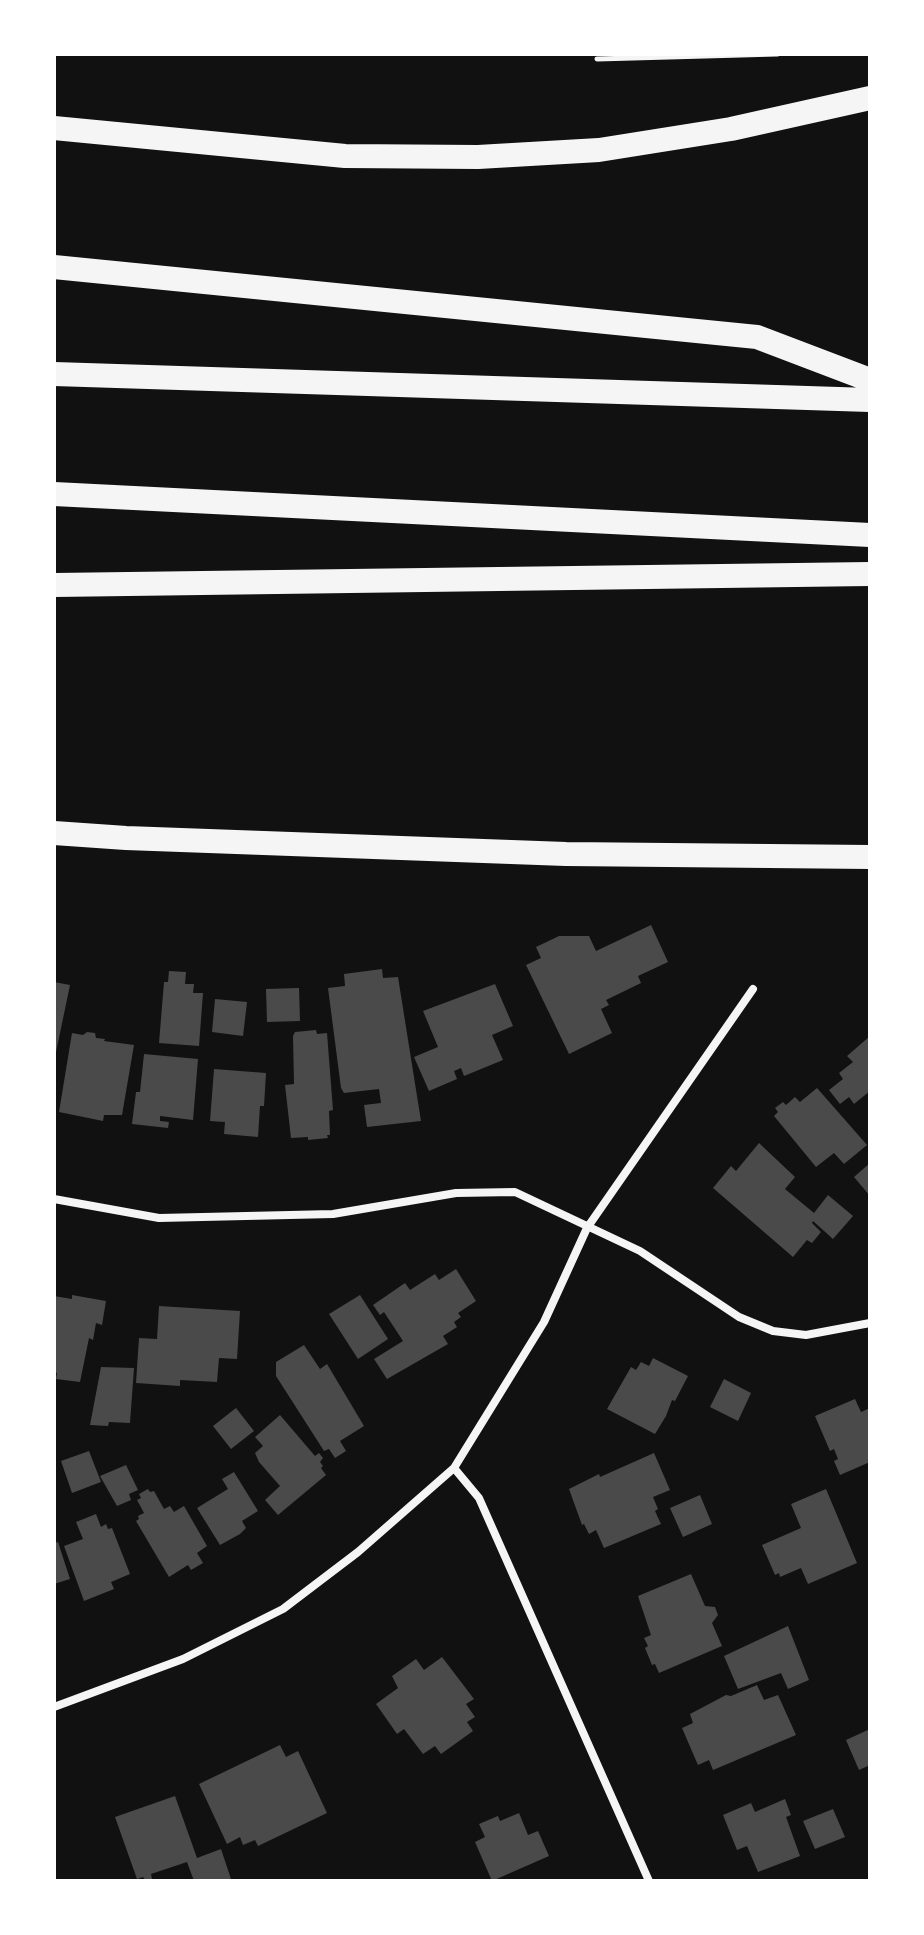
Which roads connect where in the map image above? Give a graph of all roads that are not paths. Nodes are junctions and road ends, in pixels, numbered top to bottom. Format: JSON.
{"nodes":[{"id":1,"x":870,"y":98,"type":"edge"},
{"id":2,"x":54,"y":128,"type":"edge"},
{"id":3,"x":54,"y":267,"type":"edge"},
{"id":4,"x":54,"y":374,"type":"edge"},
{"id":5,"x":870,"y":380,"type":"edge"},
{"id":6,"x":870,"y":400,"type":"edge"},
{"id":7,"x":54,"y":494,"type":"edge"},
{"id":8,"x":870,"y":535,"type":"edge"},
{"id":9,"x":870,"y":574,"type":"edge"},
{"id":10,"x":54,"y":585,"type":"edge"},
{"id":11,"x":54,"y":833,"type":"edge"},
{"id":12,"x":870,"y":857,"type":"edge"},
{"id":13,"x":753,"y":989,"type":"dead end"},
{"id":14,"x":54,"y":1199,"type":"edge"},
{"id":15,"x":587,"y":1228,"type":"junction"},
{"id":16,"x":870,"y":1323,"type":"edge"},
{"id":17,"x":454,"y":1468,"type":"junction"},
{"id":18,"x":54,"y":1707,"type":"edge"},
{"id":19,"x":649,"y":1881,"type":"edge"}],
"edges":[{"from":1,"to":2,"type":"highway"},
{"from":3,"to":5,"type":"highway"},
{"from":4,"to":6,"type":"highway"},
{"from":7,"to":8,"type":"highway"},
{"from":9,"to":10,"type":"highway"},
{"from":11,"to":12,"type":"highway"},
{"from":13,"to":15,"type":"street"},
{"from":14,"to":15,"type":"street"},
{"from":15,"to":16,"type":"street"},
{"from":15,"to":17,"type":"street"},
{"from":17,"to":18,"type":"street"},
{"from":17,"to":19,"type":"street"}]}
